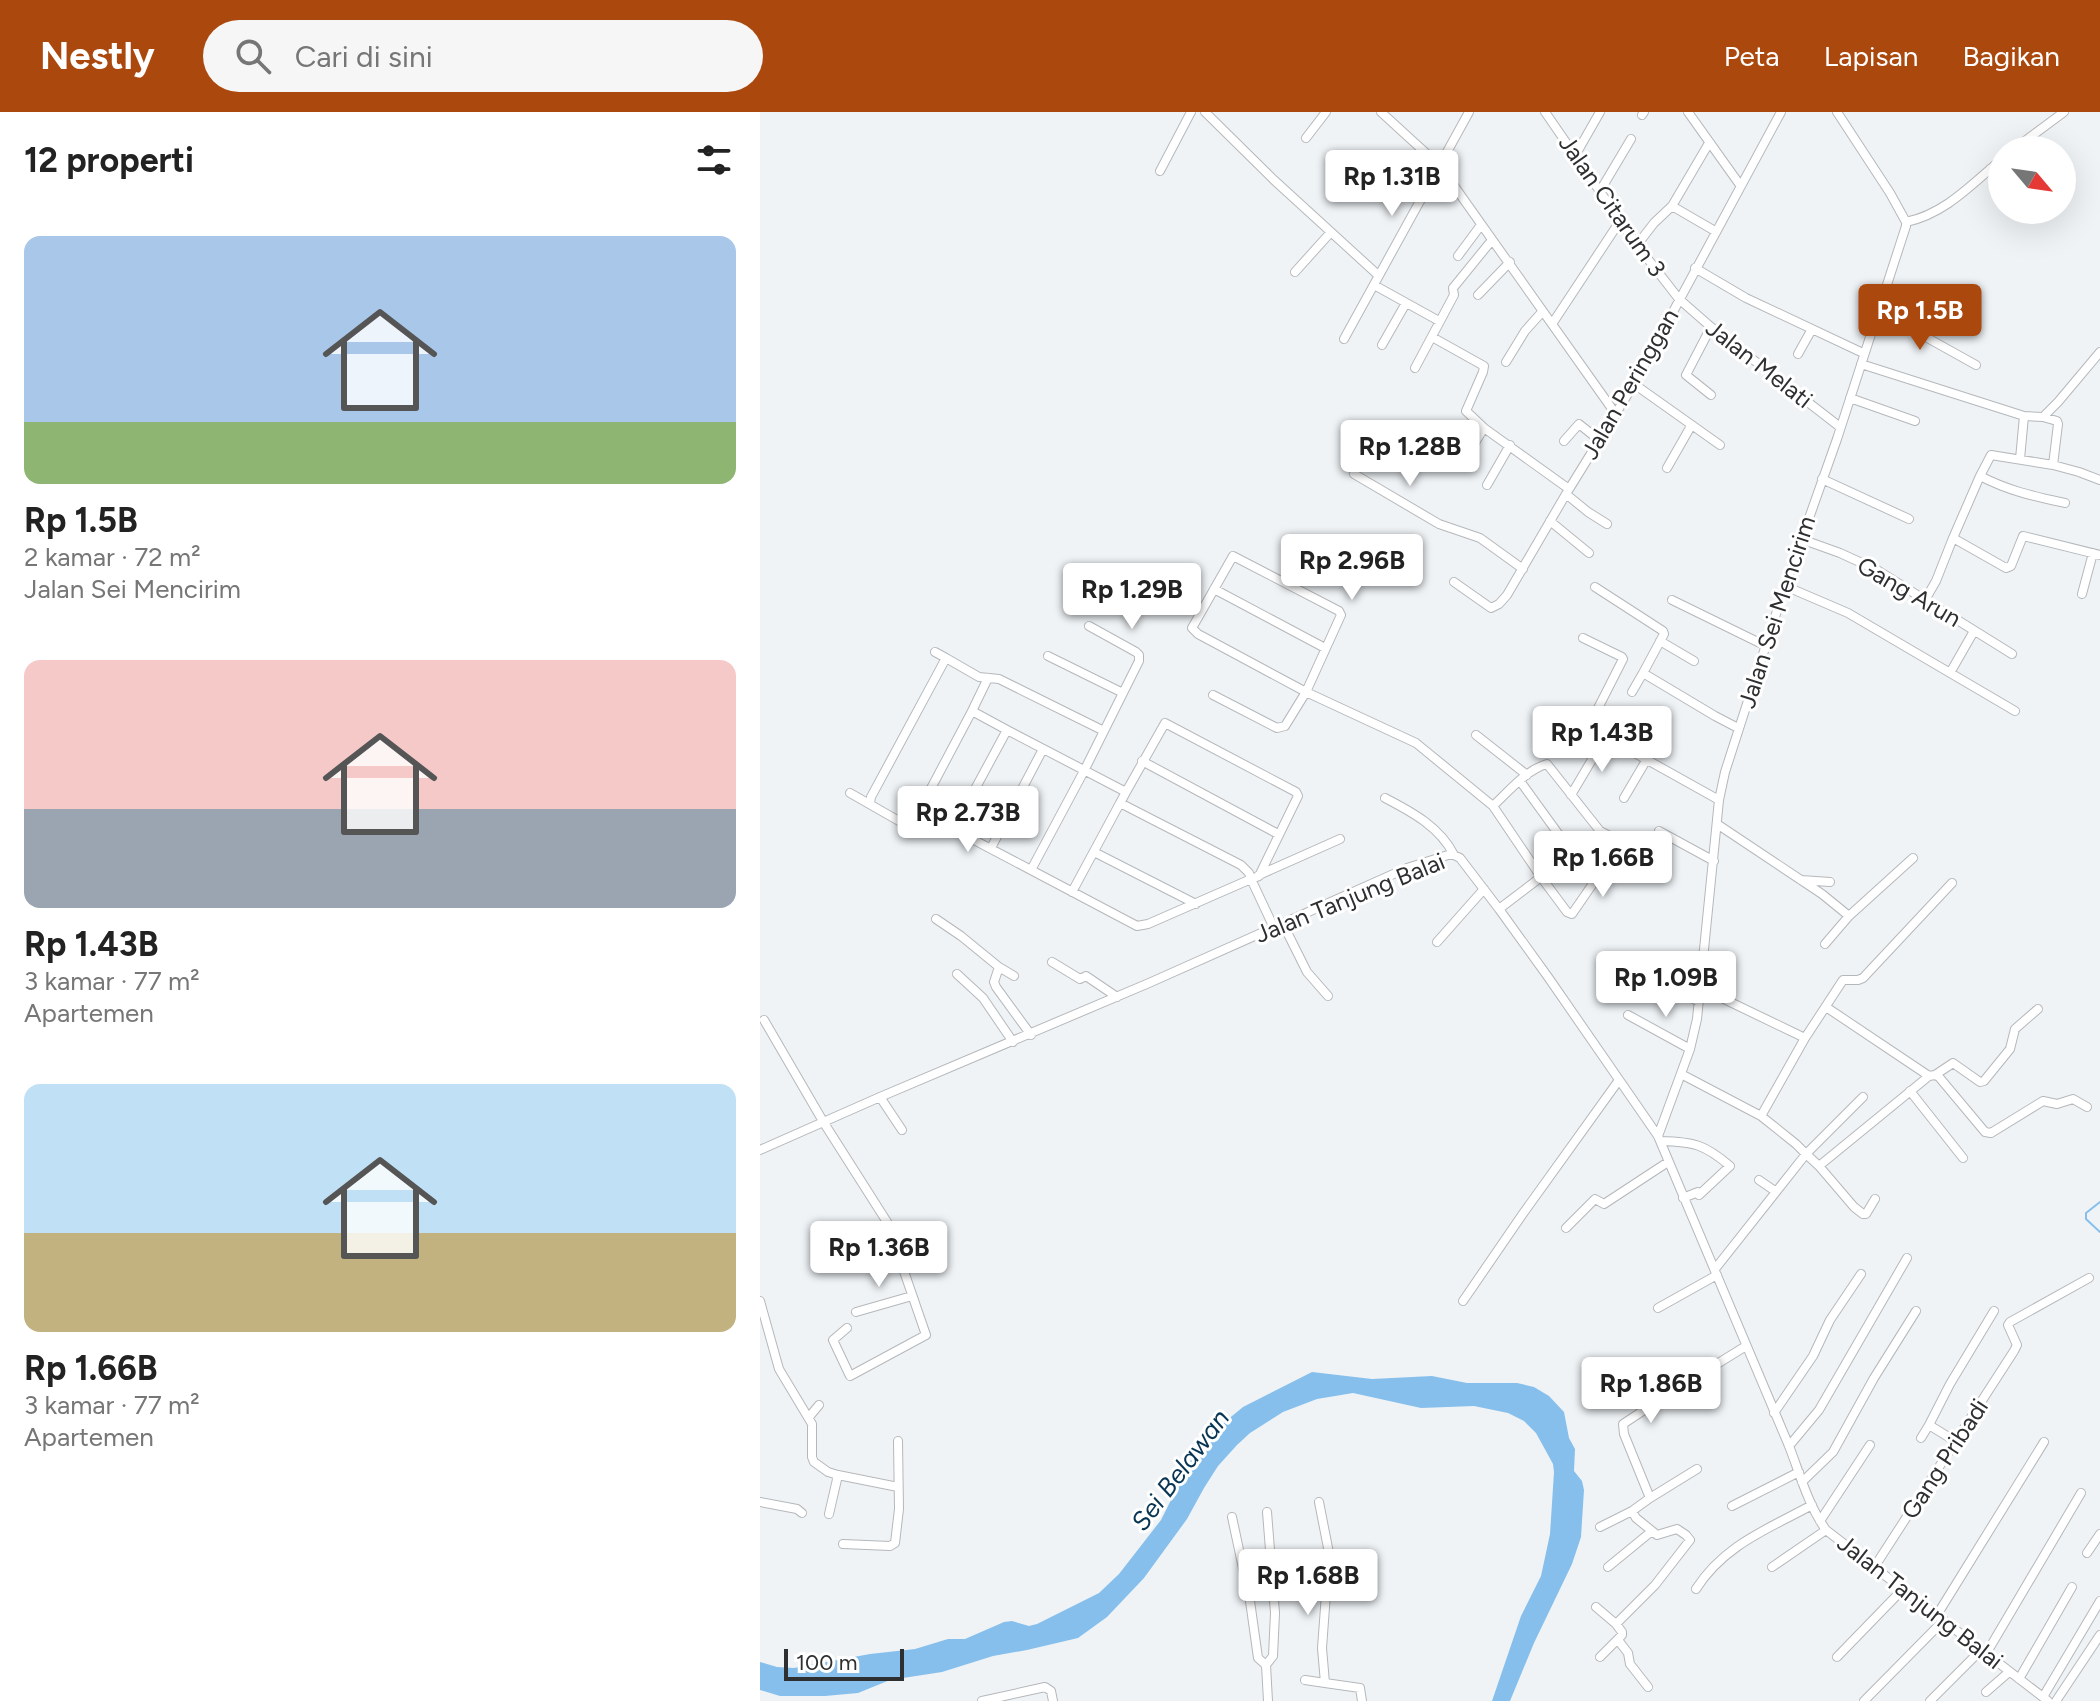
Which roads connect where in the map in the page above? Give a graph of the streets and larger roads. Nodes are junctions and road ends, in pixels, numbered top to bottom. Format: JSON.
{"nodes":[{"id":1,"x":1191,"y":112,"type":"edge"},
{"id":2,"x":1205,"y":112,"type":"edge"},
{"id":3,"x":1326,"y":112,"type":"edge"},
{"id":4,"x":1381,"y":112,"type":"edge"},
{"id":5,"x":1469,"y":112,"type":"edge"},
{"id":6,"x":1545,"y":112,"type":"edge"},
{"id":7,"x":1600,"y":112,"type":"edge"},
{"id":8,"x":1688,"y":112,"type":"edge"},
{"id":9,"x":1781,"y":112,"type":"edge"},
{"id":10,"x":1837,"y":112,"type":"edge"},
{"id":11,"x":2064,"y":112,"type":"edge"},
{"id":12,"x":2032,"y":136,"type":"edge"},
{"id":13,"x":1306,"y":138,"type":"dead end"},
{"id":14,"x":1631,"y":139,"type":"dead end"},
{"id":15,"x":1709,"y":143,"type":"junction"},
{"id":16,"x":1576,"y":154,"type":"junction"},
{"id":17,"x":1440,"y":166,"type":"junction"},
{"id":18,"x":1160,"y":171,"type":"dead end"},
{"id":19,"x":1988,"y":171,"type":"edge"},
{"id":20,"x":1740,"y":185,"type":"junction"},
{"id":21,"x":1600,"y":191,"type":"junction"},
{"id":22,"x":1672,"y":206,"type":"junction"},
{"id":23,"x":1620,"y":221,"type":"junction"},
{"id":24,"x":1906,"y":222,"type":"junction"},
{"id":25,"x":1481,"y":225,"type":"junction"},
{"id":26,"x":1715,"y":231,"type":"junction"},
{"id":27,"x":1331,"y":232,"type":"junction"},
{"id":28,"x":1492,"y":240,"type":"junction"},
{"id":29,"x":1637,"y":245,"type":"junction"},
{"id":30,"x":1458,"y":256,"type":"dead end"},
{"id":31,"x":1510,"y":262,"type":"junction"},
{"id":32,"x":1695,"y":268,"type":"junction"},
{"id":33,"x":1295,"y":272,"type":"dead end"},
{"id":34,"x":1378,"y":275,"type":"junction"},
{"id":35,"x":1374,"y":285,"type":"junction"},
{"id":36,"x":1478,"y":295,"type":"dead end"},
{"id":37,"x":1679,"y":299,"type":"junction"},
{"id":38,"x":1406,"y":303,"type":"junction"},
{"id":39,"x":1879,"y":311,"type":"junction"},
{"id":40,"x":1542,"y":312,"type":"junction"},
{"id":41,"x":1439,"y":321,"type":"junction"},
{"id":42,"x":1552,"y":324,"type":"junction"},
{"id":43,"x":1711,"y":327,"type":"junction"},
{"id":44,"x":1812,"y":329,"type":"junction"},
{"id":45,"x":1432,"y":337,"type":"junction"},
{"id":46,"x":1344,"y":339,"type":"dead end"},
{"id":47,"x":1382,"y":345,"type":"dead end"},
{"id":48,"x":2100,"y":352,"type":"edge"},
{"id":49,"x":1863,"y":353,"type":"junction"},
{"id":50,"x":1798,"y":354,"type":"dead end"},
{"id":51,"x":2093,"y":361,"type":"junction"},
{"id":52,"x":1506,"y":362,"type":"dead end"},
{"id":53,"x":1861,"y":364,"type":"junction"},
{"id":54,"x":1976,"y":365,"type":"dead end"},
{"id":55,"x":1415,"y":368,"type":"dead end"},
{"id":56,"x":2100,"y":368,"type":"edge"},
{"id":57,"x":1634,"y":384,"type":"junction"},
{"id":58,"x":1711,"y":395,"type":"dead end"},
{"id":59,"x":1850,"y":398,"type":"junction"},
{"id":60,"x":1615,"y":413,"type":"junction"},
{"id":61,"x":2024,"y":416,"type":"junction"},
{"id":62,"x":2043,"y":417,"type":"junction"},
{"id":63,"x":1915,"y":421,"type":"dead end"},
{"id":64,"x":1691,"y":426,"type":"junction"},
{"id":65,"x":1840,"y":427,"type":"junction"},
{"id":66,"x":1484,"y":428,"type":"junction"},
{"id":67,"x":1599,"y":440,"type":"junction"},
{"id":68,"x":1564,"y":441,"type":"dead end"},
{"id":69,"x":1510,"y":445,"type":"junction"},
{"id":70,"x":1720,"y":445,"type":"dead end"},
{"id":71,"x":1465,"y":459,"type":"dead end"},
{"id":72,"x":2020,"y":459,"type":"junction"},
{"id":73,"x":2053,"y":465,"type":"junction"},
{"id":74,"x":1667,"y":468,"type":"dead end"},
{"id":75,"x":1354,"y":474,"type":"dead end"},
{"id":76,"x":1980,"y":476,"type":"junction"},
{"id":77,"x":1822,"y":479,"type":"junction"},
{"id":78,"x":2100,"y":480,"type":"edge"},
{"id":79,"x":1487,"y":485,"type":"dead end"},
{"id":80,"x":1567,"y":491,"type":"junction"},
{"id":81,"x":2065,"y":503,"type":"dead end"},
{"id":82,"x":1909,"y":519,"type":"dead end"},
{"id":83,"x":1550,"y":521,"type":"junction"},
{"id":84,"x":1607,"y":524,"type":"dead end"},
{"id":85,"x":1953,"y":538,"type":"junction"},
{"id":86,"x":1801,"y":539,"type":"junction"},
{"id":87,"x":1589,"y":553,"type":"dead end"},
{"id":88,"x":2097,"y":554,"type":"edge"},
{"id":89,"x":1523,"y":569,"type":"junction"},
{"id":90,"x":1454,"y":582,"type":"dead end"},
{"id":91,"x":1785,"y":586,"type":"junction"},
{"id":92,"x":1595,"y":587,"type":"dead end"},
{"id":93,"x":1214,"y":589,"type":"junction"},
{"id":94,"x":2082,"y":594,"type":"dead end"},
{"id":95,"x":1672,"y":600,"type":"dead end"},
{"id":96,"x":1925,"y":600,"type":"junction"},
{"id":97,"x":1089,"y":626,"type":"dead end"},
{"id":98,"x":1974,"y":631,"type":"junction"},
{"id":99,"x":1583,"y":638,"type":"dead end"},
{"id":100,"x":1660,"y":641,"type":"junction"},
{"id":101,"x":1766,"y":646,"type":"junction"},
{"id":102,"x":1325,"y":648,"type":"junction"},
{"id":103,"x":935,"y":652,"type":"dead end"},
{"id":104,"x":2012,"y":654,"type":"dead end"},
{"id":105,"x":1048,"y":656,"type":"dead end"},
{"id":106,"x":946,"y":658,"type":"junction"},
{"id":107,"x":1694,"y":661,"type":"dead end"},
{"id":108,"x":1643,"y":673,"type":"junction"},
{"id":109,"x":1950,"y":673,"type":"junction"},
{"id":110,"x":988,"y":678,"type":"junction"},
{"id":111,"x":1306,"y":692,"type":"junction"},
{"id":112,"x":1632,"y":692,"type":"dead end"},
{"id":113,"x":1123,"y":693,"type":"junction"},
{"id":114,"x":1213,"y":695,"type":"dead end"},
{"id":115,"x":972,"y":711,"type":"junction"},
{"id":116,"x":2015,"y":711,"type":"dead end"},
{"id":117,"x":1738,"y":728,"type":"junction"},
{"id":118,"x":1007,"y":730,"type":"junction"},
{"id":119,"x":1104,"y":731,"type":"junction"},
{"id":120,"x":1476,"y":735,"type":"dead end"},
{"id":121,"x":1606,"y":736,"type":"junction"},
{"id":122,"x":1043,"y":749,"type":"junction"},
{"id":123,"x":1647,"y":759,"type":"junction"},
{"id":124,"x":1142,"y":761,"type":"junction"},
{"id":125,"x":1084,"y":771,"type":"junction"},
{"id":126,"x":1524,"y":778,"type":"junction"},
{"id":127,"x":1126,"y":792,"type":"junction"},
{"id":128,"x":850,"y":793,"type":"dead end"},
{"id":129,"x":1571,"y":795,"type":"junction"},
{"id":130,"x":1385,"y":798,"type":"dead end"},
{"id":131,"x":1624,"y":798,"type":"dead end"},
{"id":132,"x":1719,"y":800,"type":"junction"},
{"id":133,"x":870,"y":803,"type":"junction"},
{"id":134,"x":1120,"y":803,"type":"junction"},
{"id":135,"x":1493,"y":806,"type":"junction"},
{"id":136,"x":919,"y":811,"type":"junction"},
{"id":137,"x":1717,"y":824,"type":"junction"},
{"id":138,"x":954,"y":828,"type":"junction"},
{"id":139,"x":1659,"y":831,"type":"dead end"},
{"id":140,"x":1278,"y":834,"type":"junction"},
{"id":141,"x":1340,"y":839,"type":"dead end"},
{"id":142,"x":991,"y":848,"type":"junction"},
{"id":143,"x":1637,"y":850,"type":"dead end"},
{"id":144,"x":1094,"y":852,"type":"junction"},
{"id":145,"x":1454,"y":855,"type":"junction"},
{"id":146,"x":1913,"y":858,"type":"dead end"},
{"id":147,"x":1714,"y":861,"type":"junction"},
{"id":148,"x":1031,"y":870,"type":"junction"},
{"id":149,"x":1255,"y":877,"type":"junction"},
{"id":150,"x":1541,"y":877,"type":"junction"},
{"id":151,"x":1800,"y":880,"type":"junction"},
{"id":152,"x":1830,"y":882,"type":"dead end"},
{"id":153,"x":1952,"y":883,"type":"dead end"},
{"id":154,"x":1484,"y":889,"type":"junction"},
{"id":155,"x":1072,"y":892,"type":"junction"},
{"id":156,"x":1196,"y":904,"type":"junction"},
{"id":157,"x":1499,"y":909,"type":"junction"},
{"id":158,"x":1849,"y":916,"type":"junction"},
{"id":159,"x":936,"y":919,"type":"dead end"},
{"id":160,"x":1278,"y":926,"type":"junction"},
{"id":161,"x":1437,"y":942,"type":"dead end"},
{"id":162,"x":1825,"y":944,"type":"dead end"},
{"id":163,"x":1052,"y":962,"type":"dead end"},
{"id":164,"x":999,"y":967,"type":"junction"},
{"id":165,"x":957,"y":974,"type":"dead end"},
{"id":166,"x":1014,"y":976,"type":"dead end"},
{"id":167,"x":1657,"y":982,"type":"dead end"},
{"id":168,"x":1701,"y":988,"type":"junction"},
{"id":169,"x":1328,"y":996,"type":"dead end"},
{"id":170,"x":1117,"y":997,"type":"junction"},
{"id":171,"x":1699,"y":1002,"type":"junction"},
{"id":172,"x":1826,"y":1007,"type":"junction"},
{"id":173,"x":2038,"y":1009,"type":"dead end"},
{"id":174,"x":1628,"y":1015,"type":"dead end"},
{"id":175,"x":764,"y":1020,"type":"dead end"},
{"id":176,"x":1031,"y":1035,"type":"junction"},
{"id":177,"x":1805,"y":1038,"type":"junction"},
{"id":178,"x":1013,"y":1042,"type":"junction"},
{"id":179,"x":1690,"y":1049,"type":"junction"},
{"id":180,"x":1681,"y":1074,"type":"junction"},
{"id":181,"x":1932,"y":1076,"type":"junction"},
{"id":182,"x":1619,"y":1080,"type":"junction"},
{"id":183,"x":1910,"y":1091,"type":"junction"},
{"id":184,"x":880,"y":1097,"type":"junction"},
{"id":185,"x":1863,"y":1097,"type":"dead end"},
{"id":186,"x":2087,"y":1107,"type":"dead end"},
{"id":187,"x":1761,"y":1116,"type":"junction"},
{"id":188,"x":824,"y":1123,"type":"junction"},
{"id":189,"x":902,"y":1130,"type":"dead end"},
{"id":190,"x":1659,"y":1139,"type":"junction"},
{"id":191,"x":760,"y":1150,"type":"edge"},
{"id":192,"x":1806,"y":1154,"type":"junction"},
{"id":193,"x":1963,"y":1158,"type":"dead end"},
{"id":194,"x":1668,"y":1162,"type":"junction"},
{"id":195,"x":1819,"y":1166,"type":"junction"},
{"id":196,"x":1759,"y":1180,"type":"dead end"},
{"id":197,"x":1775,"y":1191,"type":"junction"},
{"id":198,"x":1683,"y":1198,"type":"junction"},
{"id":199,"x":1875,"y":1199,"type":"dead end"},
{"id":200,"x":1566,"y":1228,"type":"dead end"},
{"id":201,"x":1907,"y":1258,"type":"dead end"},
{"id":202,"x":1716,"y":1272,"type":"junction"},
{"id":203,"x":1861,"y":1274,"type":"dead end"},
{"id":204,"x":2089,"y":1278,"type":"dead end"},
{"id":205,"x":912,"y":1296,"type":"junction"},
{"id":206,"x":760,"y":1301,"type":"edge"},
{"id":207,"x":1463,"y":1301,"type":"dead end"},
{"id":208,"x":1658,"y":1308,"type":"dead end"},
{"id":209,"x":1916,"y":1311,"type":"dead end"},
{"id":210,"x":1994,"y":1311,"type":"dead end"},
{"id":211,"x":856,"y":1312,"type":"dead end"},
{"id":212,"x":847,"y":1328,"type":"dead end"},
{"id":213,"x":1746,"y":1346,"type":"junction"},
{"id":214,"x":819,"y":1405,"type":"dead end"},
{"id":215,"x":1774,"y":1413,"type":"junction"},
{"id":216,"x":809,"y":1417,"type":"junction"},
{"id":217,"x":1929,"y":1425,"type":"junction"},
{"id":218,"x":1921,"y":1438,"type":"dead end"},
{"id":219,"x":898,"y":1441,"type":"dead end"},
{"id":220,"x":1955,"y":1441,"type":"junction"},
{"id":221,"x":2044,"y":1442,"type":"dead end"},
{"id":222,"x":1870,"y":1445,"type":"dead end"},
{"id":223,"x":1789,"y":1446,"type":"junction"},
{"id":224,"x":1697,"y":1469,"type":"dead end"},
{"id":225,"x":1799,"y":1472,"type":"junction"},
{"id":226,"x":838,"y":1475,"type":"junction"},
{"id":227,"x":1802,"y":1482,"type":"junction"},
{"id":228,"x":898,"y":1487,"type":"junction"},
{"id":229,"x":2081,"y":1493,"type":"dead end"},
{"id":230,"x":1650,"y":1498,"type":"junction"},
{"id":231,"x":760,"y":1502,"type":"edge"},
{"id":232,"x":1319,"y":1502,"type":"dead end"},
{"id":233,"x":1812,"y":1505,"type":"junction"},
{"id":234,"x":1732,"y":1506,"type":"dead end"},
{"id":235,"x":1632,"y":1511,"type":"junction"},
{"id":236,"x":1267,"y":1512,"type":"dead end"},
{"id":237,"x":802,"y":1513,"type":"dead end"},
{"id":238,"x":829,"y":1514,"type":"dead end"},
{"id":239,"x":1232,"y":1517,"type":"dead end"},
{"id":240,"x":1820,"y":1521,"type":"junction"},
{"id":241,"x":1600,"y":1527,"type":"dead end"},
{"id":242,"x":1826,"y":1530,"type":"junction"},
{"id":243,"x":1652,"y":1531,"type":"junction"},
{"id":244,"x":2100,"y":1534,"type":"edge"},
{"id":245,"x":843,"y":1544,"type":"dead end"},
{"id":246,"x":2087,"y":1553,"type":"dead end"},
{"id":247,"x":1875,"y":1566,"type":"junction"},
{"id":248,"x":1608,"y":1567,"type":"dead end"},
{"id":249,"x":1772,"y":1567,"type":"dead end"},
{"id":250,"x":2072,"y":1587,"type":"dead end"},
{"id":251,"x":1696,"y":1589,"type":"dead end"},
{"id":252,"x":1903,"y":1589,"type":"junction"},
{"id":253,"x":2100,"y":1601,"type":"edge"},
{"id":254,"x":1596,"y":1607,"type":"dead end"},
{"id":255,"x":1941,"y":1618,"type":"junction"},
{"id":256,"x":1616,"y":1624,"type":"junction"},
{"id":257,"x":1618,"y":1640,"type":"junction"},
{"id":258,"x":2099,"y":1641,"type":"edge"},
{"id":259,"x":1983,"y":1652,"type":"junction"},
{"id":260,"x":1600,"y":1657,"type":"dead end"},
{"id":261,"x":1837,"y":1657,"type":"dead end"},
{"id":262,"x":1266,"y":1665,"type":"junction"},
{"id":263,"x":2009,"y":1672,"type":"junction"},
{"id":264,"x":2019,"y":1679,"type":"junction"},
{"id":265,"x":1305,"y":1680,"type":"dead end"},
{"id":266,"x":1325,"y":1683,"type":"junction"},
{"id":267,"x":1648,"y":1687,"type":"dead end"},
{"id":268,"x":1986,"y":1692,"type":"dead end"},
{"id":269,"x":2043,"y":1697,"type":"edge"},
{"id":270,"x":1004,"y":1698,"type":"edge"},
{"id":271,"x":982,"y":1701,"type":"edge"},
{"id":272,"x":1053,"y":1701,"type":"edge"},
{"id":273,"x":1268,"y":1701,"type":"edge"},
{"id":274,"x":1362,"y":1701,"type":"edge"},
{"id":275,"x":1864,"y":1701,"type":"edge"},
{"id":276,"x":1930,"y":1701,"type":"edge"},
{"id":277,"x":2030,"y":1701,"type":"edge"},
{"id":278,"x":2056,"y":1701,"type":"edge"}],
"edges":[{"from":1,"to":18,"type":"street"},
{"from":2,"to":27,"type":"street"},
{"from":3,"to":13,"type":"street"},
{"from":4,"to":17,"type":"street"},
{"from":5,"to":17,"type":"street"},
{"from":6,"to":16,"type":"street","name":"Jalan Citarum 3"},
{"from":7,"to":16,"type":"street"},
{"from":8,"to":15,"type":"street"},
{"from":9,"to":20,"type":"street","name":"Jalan Peringgan"},
{"from":10,"to":24,"type":"street"},
{"from":11,"to":12,"type":"street"},
{"from":14,"to":21,"type":"street"},
{"from":15,"to":20,"type":"street"},
{"from":15,"to":22,"type":"street"},
{"from":16,"to":21,"type":"street","name":"Jalan Citarum 3"},
{"from":17,"to":25,"type":"street"},
{"from":17,"to":34,"type":"street"},
{"from":19,"to":24,"type":"street"},
{"from":20,"to":26,"type":"street","name":"Jalan Peringgan"},
{"from":21,"to":23,"type":"street","name":"Jalan Citarum 3"},
{"from":22,"to":26,"type":"street"},
{"from":22,"to":29,"type":"street"},
{"from":23,"to":29,"type":"street","name":"Jalan Citarum 3"},
{"from":23,"to":42,"type":"street"},
{"from":24,"to":39,"type":"street","name":"Jalan Sei Mencirim"},
{"from":25,"to":28,"type":"street"},
{"from":25,"to":30,"type":"street"},
{"from":26,"to":32,"type":"street","name":"Jalan Peringgan"},
{"from":27,"to":33,"type":"street"},
{"from":27,"to":34,"type":"street"},
{"from":28,"to":31,"type":"street"},
{"from":28,"to":41,"type":"street"},
{"from":29,"to":37,"type":"street","name":"Jalan Citarum 3"},
{"from":31,"to":36,"type":"street"},
{"from":31,"to":40,"type":"street"},
{"from":32,"to":37,"type":"street","name":"Jalan Peringgan"},
{"from":32,"to":44,"type":"street"},
{"from":34,"to":35,"type":"street"},
{"from":35,"to":38,"type":"street"},
{"from":35,"to":46,"type":"street"},
{"from":37,"to":43,"type":"street","name":"Jalan Melati"},
{"from":37,"to":57,"type":"street","name":"Jalan Peringgan"},
{"from":38,"to":41,"type":"street"},
{"from":38,"to":47,"type":"street"},
{"from":39,"to":49,"type":"street","name":"Jalan Sei Mencirim"},
{"from":39,"to":54,"type":"street"},
{"from":40,"to":42,"type":"street"},
{"from":40,"to":52,"type":"street"},
{"from":41,"to":45,"type":"street"},
{"from":42,"to":60,"type":"street"},
{"from":43,"to":58,"type":"street"},
{"from":43,"to":65,"type":"street","name":"Jalan Melati"},
{"from":44,"to":49,"type":"street"},
{"from":44,"to":50,"type":"street"},
{"from":45,"to":55,"type":"street"},
{"from":45,"to":66,"type":"street"},
{"from":48,"to":51,"type":"street"},
{"from":49,"to":53,"type":"street","name":"Jalan Sei Mencirim"},
{"from":51,"to":56,"type":"street"},
{"from":51,"to":62,"type":"street"},
{"from":53,"to":59,"type":"street","name":"Jalan Sei Mencirim"},
{"from":53,"to":61,"type":"street"},
{"from":57,"to":60,"type":"street","name":"Jalan Peringgan"},
{"from":57,"to":64,"type":"street"},
{"from":59,"to":63,"type":"street"},
{"from":59,"to":65,"type":"street","name":"Jalan Sei Mencirim"},
{"from":60,"to":67,"type":"street","name":"Jalan Peringgan"},
{"from":61,"to":62,"type":"street"},
{"from":61,"to":72,"type":"street"},
{"from":62,"to":73,"type":"street"},
{"from":64,"to":70,"type":"street"},
{"from":64,"to":74,"type":"street"},
{"from":65,"to":77,"type":"street","name":"Jalan Sei Mencirim"},
{"from":66,"to":69,"type":"street"},
{"from":66,"to":71,"type":"street"},
{"from":67,"to":68,"type":"street"},
{"from":67,"to":80,"type":"street","name":"Jalan Peringgan"},
{"from":69,"to":79,"type":"street"},
{"from":69,"to":80,"type":"street"},
{"from":72,"to":73,"type":"street"},
{"from":72,"to":76,"type":"street"},
{"from":73,"to":78,"type":"street"},
{"from":75,"to":89,"type":"street"},
{"from":76,"to":81,"type":"street"},
{"from":76,"to":85,"type":"street"},
{"from":77,"to":82,"type":"street"},
{"from":77,"to":86,"type":"street","name":"Jalan Sei Mencirim"},
{"from":80,"to":83,"type":"street","name":"Jalan Peringgan"},
{"from":80,"to":84,"type":"street"},
{"from":83,"to":87,"type":"street"},
{"from":83,"to":89,"type":"street","name":"Jalan Peringgan"},
{"from":85,"to":88,"type":"street"},
{"from":85,"to":96,"type":"street"},
{"from":86,"to":91,"type":"street","name":"Jalan Sei Mencirim"},
{"from":86,"to":96,"type":"street","name":"Gang Arun"},
{"from":88,"to":94,"type":"street"},
{"from":89,"to":90,"type":"street","name":"Jalan Peringgan"},
{"from":91,"to":101,"type":"street","name":"Jalan Sei Mencirim"},
{"from":91,"to":109,"type":"street"},
{"from":92,"to":100,"type":"street"},
{"from":93,"to":102,"type":"street"},
{"from":93,"to":102,"type":"street"},
{"from":93,"to":111,"type":"street"},
{"from":95,"to":101,"type":"street"},
{"from":96,"to":98,"type":"street","name":"Gang Arun"},
{"from":97,"to":113,"type":"street"},
{"from":98,"to":104,"type":"street","name":"Gang Arun"},
{"from":98,"to":109,"type":"street"},
{"from":99,"to":121,"type":"street"},
{"from":100,"to":107,"type":"street"},
{"from":100,"to":108,"type":"street"},
{"from":101,"to":117,"type":"street","name":"Jalan Sei Mencirim"},
{"from":102,"to":111,"type":"street"},
{"from":103,"to":106,"type":"street"},
{"from":105,"to":113,"type":"street"},
{"from":106,"to":110,"type":"street"},
{"from":106,"to":133,"type":"street"},
{"from":108,"to":112,"type":"street"},
{"from":108,"to":117,"type":"street"},
{"from":109,"to":116,"type":"street"},
{"from":110,"to":115,"type":"street"},
{"from":110,"to":119,"type":"street"},
{"from":111,"to":114,"type":"street"},
{"from":111,"to":135,"type":"street"},
{"from":113,"to":119,"type":"street"},
{"from":115,"to":118,"type":"street"},
{"from":115,"to":136,"type":"street"},
{"from":117,"to":132,"type":"street","name":"Jalan Sei Mencirim"},
{"from":118,"to":122,"type":"street"},
{"from":118,"to":138,"type":"street"},
{"from":119,"to":125,"type":"street"},
{"from":120,"to":126,"type":"street"},
{"from":121,"to":123,"type":"street"},
{"from":121,"to":129,"type":"street"},
{"from":122,"to":125,"type":"street"},
{"from":122,"to":142,"type":"street"},
{"from":123,"to":131,"type":"street"},
{"from":123,"to":132,"type":"street"},
{"from":124,"to":127,"type":"street"},
{"from":124,"to":140,"type":"street"},
{"from":124,"to":140,"type":"street"},
{"from":125,"to":127,"type":"street"},
{"from":125,"to":148,"type":"street"},
{"from":126,"to":129,"type":"street"},
{"from":126,"to":135,"type":"street"},
{"from":126,"to":150,"type":"street"},
{"from":127,"to":134,"type":"street"},
{"from":128,"to":133,"type":"street"},
{"from":129,"to":143,"type":"street"},
{"from":130,"to":145,"type":"street"},
{"from":132,"to":137,"type":"street","name":"Jalan Sei Mencirim"},
{"from":133,"to":136,"type":"street"},
{"from":134,"to":144,"type":"street"},
{"from":134,"to":149,"type":"street"},
{"from":135,"to":150,"type":"street"},
{"from":136,"to":138,"type":"street"},
{"from":137,"to":147,"type":"street","name":"Jalan Sei Mencirim"},
{"from":137,"to":151,"type":"street"},
{"from":138,"to":142,"type":"street"},
{"from":139,"to":147,"type":"street"},
{"from":140,"to":149,"type":"street"},
{"from":141,"to":149,"type":"street"},
{"from":142,"to":148,"type":"street"},
{"from":144,"to":155,"type":"street"},
{"from":144,"to":156,"type":"street"},
{"from":145,"to":154,"type":"street","name":"Jalan Tanjung Balai"},
{"from":145,"to":160,"type":"street","name":"Jalan Tanjung Balai"},
{"from":146,"to":158,"type":"street"},
{"from":147,"to":168,"type":"street","name":"Jalan Sei Mencirim"},
{"from":148,"to":155,"type":"street"},
{"from":149,"to":156,"type":"street"},
{"from":149,"to":160,"type":"street"},
{"from":150,"to":157,"type":"street"},
{"from":151,"to":152,"type":"street"},
{"from":151,"to":158,"type":"street"},
{"from":153,"to":172,"type":"street"},
{"from":154,"to":157,"type":"street","name":"Jalan Tanjung Balai"},
{"from":154,"to":161,"type":"street"},
{"from":155,"to":156,"type":"street"},
{"from":157,"to":182,"type":"street","name":"Jalan Tanjung Balai"},
{"from":158,"to":162,"type":"street"},
{"from":159,"to":164,"type":"street"},
{"from":160,"to":169,"type":"street"},
{"from":160,"to":170,"type":"street","name":"Jalan Tanjung Balai"},
{"from":163,"to":170,"type":"street"},
{"from":164,"to":166,"type":"street"},
{"from":164,"to":176,"type":"street"},
{"from":165,"to":178,"type":"street"},
{"from":167,"to":171,"type":"street"},
{"from":168,"to":171,"type":"street","name":"Jalan Sei Mencirim"},
{"from":168,"to":177,"type":"street"},
{"from":170,"to":176,"type":"street","name":"Jalan Tanjung Balai"},
{"from":171,"to":179,"type":"street","name":"Jalan Sei Mencirim"},
{"from":172,"to":177,"type":"street"},
{"from":172,"to":181,"type":"street"},
{"from":173,"to":181,"type":"street"},
{"from":174,"to":179,"type":"street"},
{"from":175,"to":188,"type":"street"},
{"from":176,"to":178,"type":"street","name":"Jalan Tanjung Balai"},
{"from":177,"to":187,"type":"street"},
{"from":178,"to":184,"type":"street","name":"Jalan Tanjung Balai"},
{"from":179,"to":180,"type":"street","name":"Jalan Sei Mencirim"},
{"from":180,"to":187,"type":"street"},
{"from":180,"to":190,"type":"street","name":"Jalan Sei Mencirim"},
{"from":181,"to":183,"type":"street"},
{"from":181,"to":186,"type":"street"},
{"from":182,"to":190,"type":"street","name":"Jalan Tanjung Balai"},
{"from":182,"to":207,"type":"street"},
{"from":183,"to":193,"type":"street"},
{"from":183,"to":195,"type":"street"},
{"from":184,"to":188,"type":"street","name":"Jalan Tanjung Balai"},
{"from":184,"to":189,"type":"street"},
{"from":185,"to":192,"type":"street"},
{"from":187,"to":192,"type":"street"},
{"from":188,"to":191,"type":"street","name":"Jalan Tanjung Balai"},
{"from":188,"to":205,"type":"street"},
{"from":190,"to":194,"type":"street","name":"Jalan Tanjung Balai"},
{"from":190,"to":198,"type":"street"},
{"from":192,"to":195,"type":"street"},
{"from":192,"to":197,"type":"street"},
{"from":194,"to":198,"type":"street","name":"Jalan Tanjung Balai"},
{"from":194,"to":200,"type":"street"},
{"from":195,"to":199,"type":"street"},
{"from":196,"to":197,"type":"street"},
{"from":197,"to":202,"type":"street"},
{"from":198,"to":202,"type":"street","name":"Jalan Tanjung Balai"},
{"from":201,"to":223,"type":"street"},
{"from":202,"to":208,"type":"street"},
{"from":202,"to":213,"type":"street","name":"Jalan Tanjung Balai"},
{"from":203,"to":215,"type":"street"},
{"from":204,"to":220,"type":"street","name":"Gang Pribadi"},
{"from":205,"to":211,"type":"street"},
{"from":205,"to":212,"type":"street"},
{"from":206,"to":216,"type":"street"},
{"from":209,"to":227,"type":"street"},
{"from":210,"to":217,"type":"street"},
{"from":213,"to":215,"type":"street","name":"Jalan Tanjung Balai"},
{"from":213,"to":230,"type":"street"},
{"from":214,"to":216,"type":"street"},
{"from":215,"to":223,"type":"street","name":"Jalan Tanjung Balai"},
{"from":216,"to":226,"type":"street"},
{"from":217,"to":218,"type":"street"},
{"from":217,"to":220,"type":"street"},
{"from":219,"to":228,"type":"street"},
{"from":220,"to":247,"type":"street","name":"Gang Pribadi"},
{"from":221,"to":255,"type":"street"},
{"from":222,"to":240,"type":"street"},
{"from":223,"to":225,"type":"street","name":"Jalan Tanjung Balai"},
{"from":224,"to":230,"type":"street"},
{"from":225,"to":227,"type":"street","name":"Jalan Tanjung Balai"},
{"from":225,"to":234,"type":"street"},
{"from":226,"to":228,"type":"street"},
{"from":226,"to":238,"type":"street"},
{"from":227,"to":233,"type":"street","name":"Jalan Tanjung Balai"},
{"from":228,"to":245,"type":"street"},
{"from":229,"to":259,"type":"street"},
{"from":230,"to":235,"type":"street"},
{"from":231,"to":237,"type":"street"},
{"from":232,"to":266,"type":"street"},
{"from":233,"to":240,"type":"street","name":"Jalan Tanjung Balai"},
{"from":233,"to":251,"type":"street"},
{"from":235,"to":241,"type":"street"},
{"from":235,"to":243,"type":"street"},
{"from":236,"to":262,"type":"street"},
{"from":239,"to":262,"type":"street"},
{"from":240,"to":242,"type":"street","name":"Jalan Tanjung Balai"},
{"from":242,"to":247,"type":"street","name":"Jalan Tanjung Balai"},
{"from":242,"to":249,"type":"street"},
{"from":243,"to":248,"type":"street"},
{"from":243,"to":256,"type":"street"},
{"from":244,"to":246,"type":"street"},
{"from":247,"to":252,"type":"street","name":"Jalan Tanjung Balai"},
{"from":250,"to":264,"type":"street"},
{"from":252,"to":255,"type":"street","name":"Jalan Tanjung Balai"},
{"from":252,"to":261,"type":"street"},
{"from":253,"to":269,"type":"street"},
{"from":254,"to":256,"type":"street"},
{"from":255,"to":259,"type":"street","name":"Jalan Tanjung Balai"},
{"from":255,"to":275,"type":"street"},
{"from":256,"to":257,"type":"street"},
{"from":257,"to":260,"type":"street"},
{"from":257,"to":267,"type":"street"},
{"from":258,"to":278,"type":"street"},
{"from":259,"to":263,"type":"street","name":"Jalan Tanjung Balai"},
{"from":259,"to":276,"type":"street"},
{"from":262,"to":273,"type":"street"},
{"from":263,"to":264,"type":"street","name":"Jalan Tanjung Balai"},
{"from":263,"to":268,"type":"street"},
{"from":264,"to":269,"type":"street","name":"Jalan Tanjung Balai"},
{"from":265,"to":266,"type":"street"},
{"from":266,"to":274,"type":"street"},
{"from":269,"to":277,"type":"street"},
{"from":270,"to":271,"type":"street"},
{"from":270,"to":272,"type":"street"}]}
